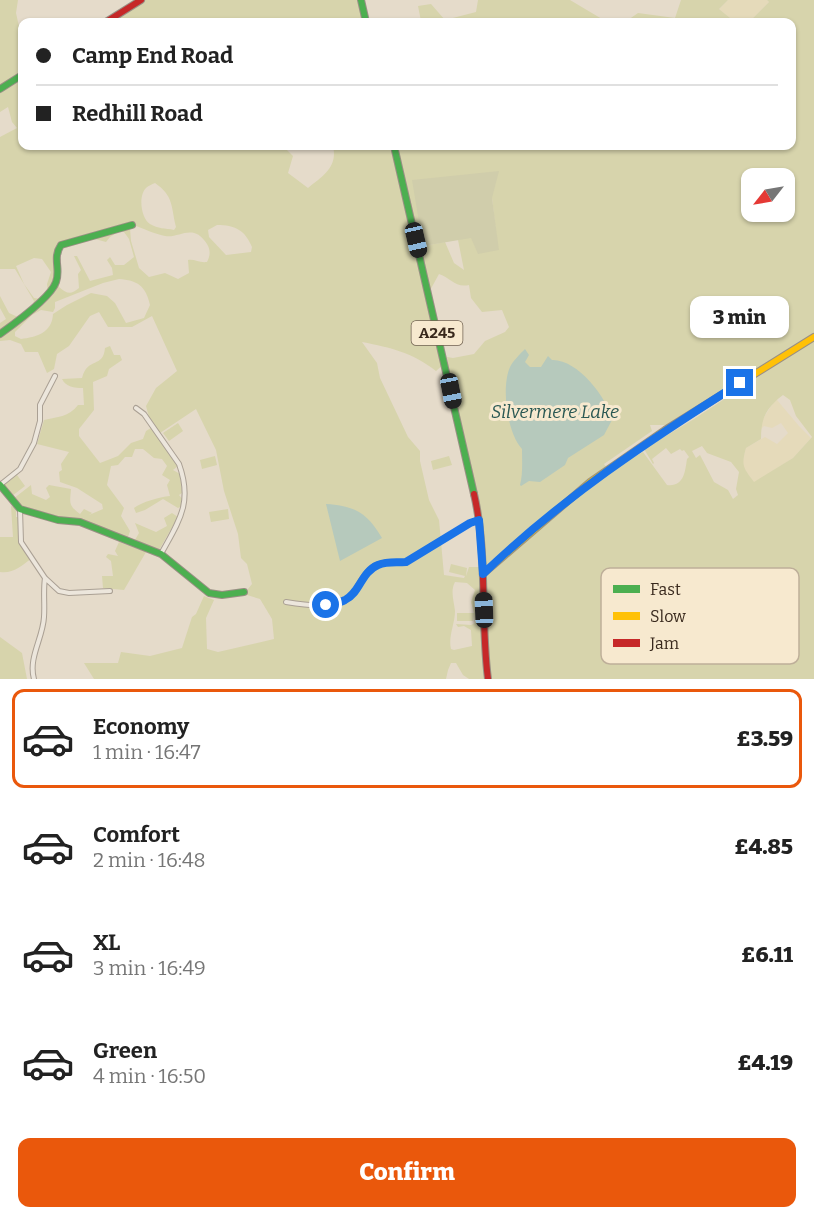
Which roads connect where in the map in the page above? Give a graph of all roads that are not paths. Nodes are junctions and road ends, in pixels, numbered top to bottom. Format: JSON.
{"nodes":[{"id":1,"x":141,"y":0,"type":"edge"},
{"id":2,"x":361,"y":0,"type":"edge"},
{"id":3,"x":112,"y":18,"type":"edge"},
{"id":4,"x":365,"y":18,"type":"edge"},
{"id":5,"x":18,"y":78,"type":"edge"},
{"id":6,"x":0,"y":89,"type":"edge"},
{"id":7,"x":395,"y":150,"type":"edge"},
{"id":8,"x":132,"y":225,"type":"dead end"},
{"id":9,"x":0,"y":334,"type":"edge"},
{"id":10,"x":814,"y":337,"type":"edge"},
{"id":11,"x":55,"y":376,"type":"dead end"},
{"id":12,"x":136,"y":408,"type":"dead end"},
{"id":13,"x":0,"y":485,"type":"edge"},
{"id":14,"x":20,"y":509,"type":"junction"},
{"id":15,"x":479,"y":520,"type":"junction"},
{"id":16,"x":161,"y":554,"type":"junction"},
{"id":17,"x":483,"y":574,"type":"junction"},
{"id":18,"x":45,"y":578,"type":"junction"},
{"id":19,"x":110,"y":591,"type":"dead end"},
{"id":20,"x":244,"y":592,"type":"dead end"},
{"id":21,"x":286,"y":602,"type":"dead end"},
{"id":22,"x":34,"y":679,"type":"edge"},
{"id":23,"x":488,"y":679,"type":"edge"}],
"edges":[{"from":1,"to":3,"type":"street"},
{"from":2,"to":4,"type":"street"},
{"from":5,"to":6,"type":"street"},
{"from":7,"to":15,"type":"street","number":"A245"},
{"from":8,"to":9,"type":"street"},
{"from":10,"to":17,"type":"street"},
{"from":11,"to":13,"type":"street"},
{"from":12,"to":16,"type":"street"},
{"from":13,"to":14,"type":"street"},
{"from":14,"to":16,"type":"street"},
{"from":14,"to":18,"type":"street"},
{"from":15,"to":17,"type":"street","number":"A245"},
{"from":15,"to":21,"type":"street"},
{"from":16,"to":20,"type":"street"},
{"from":17,"to":23,"type":"street","number":"A245"},
{"from":18,"to":19,"type":"street"},
{"from":18,"to":22,"type":"street"}]}
